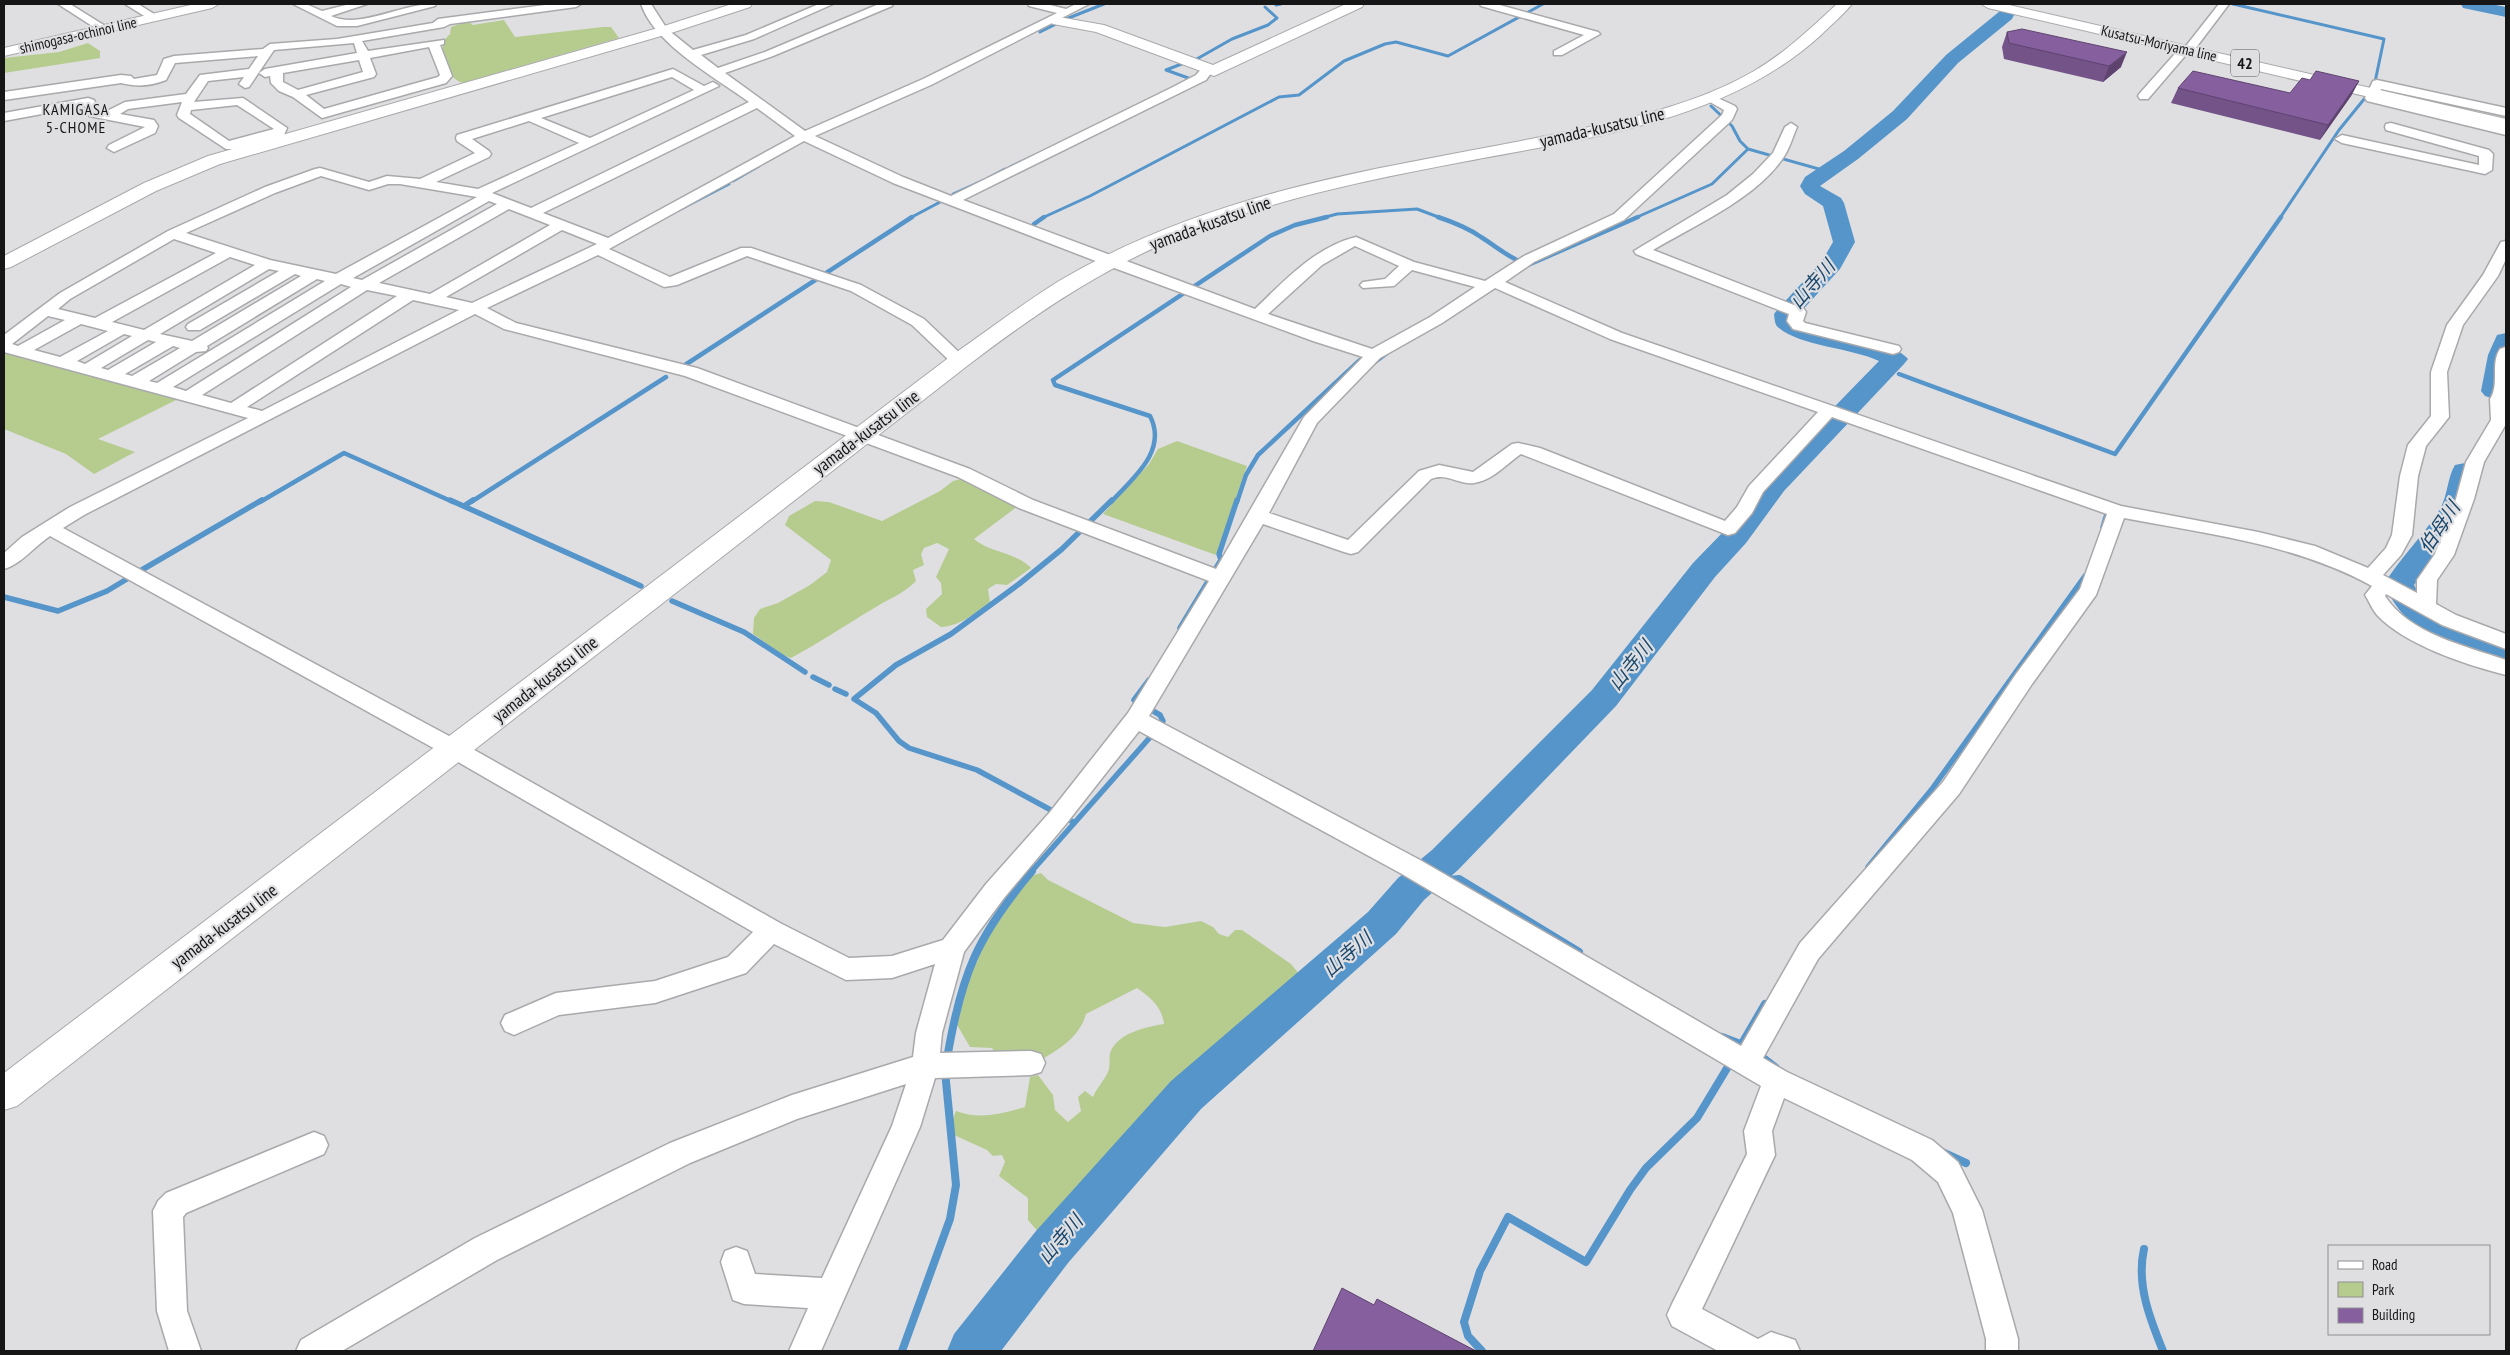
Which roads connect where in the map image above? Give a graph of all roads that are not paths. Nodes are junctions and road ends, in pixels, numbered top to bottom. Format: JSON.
{"nodes":[{"id":1,"x":62,"y":4,"type":"edge"},
{"id":2,"x":130,"y":4,"type":"edge"},
{"id":3,"x":212,"y":4,"type":"edge"},
{"id":4,"x":298,"y":4,"type":"edge"},
{"id":5,"x":362,"y":4,"type":"edge"},
{"id":6,"x":431,"y":4,"type":"edge"},
{"id":7,"x":576,"y":4,"type":"edge"},
{"id":8,"x":646,"y":4,"type":"edge"},
{"id":9,"x":745,"y":4,"type":"edge"},
{"id":10,"x":828,"y":4,"type":"edge"},
{"id":11,"x":888,"y":4,"type":"edge"},
{"id":12,"x":1033,"y":4,"type":"edge"},
{"id":13,"x":1084,"y":4,"type":"edge"},
{"id":14,"x":1357,"y":4,"type":"edge"},
{"id":15,"x":1485,"y":4,"type":"edge"},
{"id":16,"x":1845,"y":4,"type":"edge"},
{"id":17,"x":1988,"y":4,"type":"edge"},
{"id":18,"x":2012,"y":4,"type":"edge"},
{"id":19,"x":2224,"y":4,"type":"edge"},
{"id":20,"x":1533,"y":7,"type":"dead end"},
{"id":21,"x":1067,"y":12,"type":"junction"},
{"id":22,"x":1521,"y":14,"type":"junction"},
{"id":23,"x":321,"y":15,"type":"junction"},
{"id":24,"x":153,"y":17,"type":"junction"},
{"id":25,"x":1053,"y":20,"type":"junction"},
{"id":26,"x":104,"y":29,"type":"junction"},
{"id":27,"x":664,"y":32,"type":"junction"},
{"id":28,"x":359,"y":39,"type":"junction"},
{"id":29,"x":2188,"y":48,"type":"junction"},
{"id":30,"x":688,"y":51,"type":"junction"},
{"id":31,"x":4,"y":52,"type":"edge"},
{"id":32,"x":267,"y":52,"type":"junction"},
{"id":33,"x":1558,"y":53,"type":"dead end"},
{"id":34,"x":363,"y":56,"type":"junction"},
{"id":35,"x":110,"y":65,"type":"dead end"},
{"id":36,"x":1208,"y":69,"type":"junction"},
{"id":37,"x":279,"y":71,"type":"junction"},
{"id":38,"x":715,"y":73,"type":"junction"},
{"id":39,"x":252,"y":74,"type":"junction"},
{"id":40,"x":22,"y":78,"type":"dead end"},
{"id":41,"x":104,"y":81,"type":"junction"},
{"id":42,"x":727,"y":81,"type":"junction"},
{"id":43,"x":703,"y":90,"type":"junction"},
{"id":44,"x":2376,"y":91,"type":"junction"},
{"id":45,"x":297,"y":94,"type":"junction"},
{"id":46,"x":9,"y":95,"type":"edge"},
{"id":47,"x":2144,"y":96,"type":"dead end"},
{"id":48,"x":1709,"y":98,"type":"junction"},
{"id":49,"x":188,"y":102,"type":"junction"},
{"id":50,"x":757,"y":103,"type":"junction"},
{"id":51,"x":2414,"y":110,"type":"junction"},
{"id":52,"x":2506,"y":112,"type":"edge"},
{"id":53,"x":102,"y":115,"type":"dead end"},
{"id":54,"x":4,"y":117,"type":"edge"},
{"id":55,"x":529,"y":117,"type":"junction"},
{"id":56,"x":2506,"y":119,"type":"edge"},
{"id":57,"x":2506,"y":124,"type":"edge"},
{"id":58,"x":1791,"y":127,"type":"dead end"},
{"id":59,"x":2391,"y":127,"type":"junction"},
{"id":60,"x":2506,"y":131,"type":"edge"},
{"id":61,"x":310,"y":133,"type":"junction"},
{"id":62,"x":804,"y":136,"type":"junction"},
{"id":63,"x":2342,"y":139,"type":"dead end"},
{"id":64,"x":590,"y":142,"type":"junction"},
{"id":65,"x":2369,"y":145,"type":"junction"},
{"id":66,"x":114,"y":148,"type":"dead end"},
{"id":67,"x":421,"y":184,"type":"junction"},
{"id":68,"x":484,"y":194,"type":"junction"},
{"id":69,"x":953,"y":200,"type":"junction"},
{"id":70,"x":508,"y":204,"type":"junction"},
{"id":71,"x":528,"y":212,"type":"junction"},
{"id":72,"x":560,"y":225,"type":"junction"},
{"id":73,"x":173,"y":234,"type":"junction"},
{"id":74,"x":2506,"y":245,"type":"edge"},
{"id":75,"x":604,"y":246,"type":"junction"},
{"id":76,"x":228,"y":252,"type":"junction"},
{"id":77,"x":1110,"y":262,"type":"junction"},
{"id":78,"x":4,"y":263,"type":"edge"},
{"id":79,"x":267,"y":264,"type":"junction"},
{"id":80,"x":1409,"y":265,"type":"junction"},
{"id":81,"x":292,"y":269,"type":"junction"},
{"id":82,"x":315,"y":274,"type":"junction"},
{"id":83,"x":339,"y":279,"type":"junction"},
{"id":84,"x":366,"y":284,"type":"junction"},
{"id":85,"x":1490,"y":284,"type":"junction"},
{"id":86,"x":1368,"y":285,"type":"dead end"},
{"id":87,"x":386,"y":289,"type":"junction"},
{"id":88,"x":411,"y":294,"type":"junction"},
{"id":89,"x":432,"y":299,"type":"junction"},
{"id":90,"x":474,"y":308,"type":"junction"},
{"id":91,"x":46,"y":311,"type":"junction"},
{"id":92,"x":1258,"y":315,"type":"junction"},
{"id":93,"x":79,"y":319,"type":"junction"},
{"id":94,"x":170,"y":322,"type":"junction"},
{"id":95,"x":99,"y":324,"type":"junction"},
{"id":96,"x":194,"y":327,"type":"junction"},
{"id":97,"x":122,"y":329,"type":"junction"},
{"id":98,"x":217,"y":333,"type":"junction"},
{"id":99,"x":148,"y":335,"type":"junction"},
{"id":100,"x":170,"y":341,"type":"junction"},
{"id":101,"x":4,"y":342,"type":"edge"},
{"id":102,"x":194,"y":347,"type":"junction"},
{"id":103,"x":12,"y":349,"type":"edge"},
{"id":104,"x":1893,"y":349,"type":"dead end"},
{"id":105,"x":2506,"y":352,"type":"edge"},
{"id":106,"x":218,"y":354,"type":"junction"},
{"id":107,"x":1374,"y":355,"type":"junction"},
{"id":108,"x":42,"y":357,"type":"junction"},
{"id":109,"x":246,"y":360,"type":"junction"},
{"id":110,"x":959,"y":361,"type":"junction"},
{"id":111,"x":62,"y":362,"type":"junction"},
{"id":112,"x":86,"y":370,"type":"junction"},
{"id":113,"x":110,"y":376,"type":"junction"},
{"id":114,"x":133,"y":383,"type":"junction"},
{"id":115,"x":159,"y":389,"type":"junction"},
{"id":116,"x":188,"y":396,"type":"junction"},
{"id":117,"x":234,"y":408,"type":"junction"},
{"id":118,"x":1829,"y":411,"type":"junction"},
{"id":119,"x":264,"y":417,"type":"junction"},
{"id":120,"x":861,"y":435,"type":"junction"},
{"id":121,"x":2116,"y":511,"type":"junction"},
{"id":122,"x":1258,"y":516,"type":"junction"},
{"id":123,"x":49,"y":528,"type":"junction"},
{"id":124,"x":4,"y":563,"type":"edge"},
{"id":125,"x":1220,"y":578,"type":"junction"},
{"id":126,"x":2377,"y":581,"type":"junction"},
{"id":127,"x":2426,"y":607,"type":"junction"},
{"id":128,"x":2506,"y":642,"type":"edge"},
{"id":129,"x":2506,"y":668,"type":"edge"},
{"id":130,"x":1136,"y":719,"type":"junction"},
{"id":131,"x":454,"y":749,"type":"junction"},
{"id":132,"x":771,"y":930,"type":"junction"},
{"id":133,"x":952,"y":948,"type":"junction"},
{"id":134,"x":514,"y":1022,"type":"dead end"},
{"id":135,"x":1746,"y":1062,"type":"junction"},
{"id":136,"x":1031,"y":1063,"type":"dead end"},
{"id":137,"x":925,"y":1066,"type":"junction"},
{"id":138,"x":1778,"y":1081,"type":"junction"},
{"id":139,"x":4,"y":1094,"type":"edge"},
{"id":140,"x":314,"y":1145,"type":"dead end"},
{"id":141,"x":736,"y":1262,"type":"dead end"},
{"id":142,"x":830,"y":1294,"type":"junction"},
{"id":143,"x":185,"y":1351,"type":"edge"},
{"id":144,"x":312,"y":1351,"type":"edge"},
{"id":145,"x":805,"y":1351,"type":"edge"},
{"id":146,"x":1749,"y":1351,"type":"edge"},
{"id":147,"x":1768,"y":1351,"type":"edge"},
{"id":148,"x":1784,"y":1351,"type":"edge"},
{"id":149,"x":2002,"y":1351,"type":"edge"}],
"edges":[{"from":1,"to":26,"type":"street"},
{"from":2,"to":24,"type":"street"},
{"from":3,"to":24,"type":"main road","name":"shimogasa-ochinoi line"},
{"from":4,"to":23,"type":"street"},
{"from":5,"to":23,"type":"street"},
{"from":6,"to":23,"type":"street"},
{"from":7,"to":28,"type":"street"},
{"from":8,"to":27,"type":"street"},
{"from":9,"to":27,"type":"main road"},
{"from":10,"to":30,"type":"street"},
{"from":11,"to":38,"type":"street"},
{"from":12,"to":21,"type":"street"},
{"from":13,"to":21,"type":"street"},
{"from":14,"to":36,"type":"main road"},
{"from":15,"to":22,"type":"street"},
{"from":16,"to":48,"type":"main road","name":"yamada-kusatsu line"},
{"from":17,"to":29,"type":"main road","name":"Kusatsu-Moriyama line","number":"42"},
{"from":18,"to":29,"type":"main road","name":"Kusatsu-Moriyama line","number":"42"},
{"from":19,"to":29,"type":"street"},
{"from":20,"to":22,"type":"street"},
{"from":21,"to":25,"type":"street"},
{"from":22,"to":33,"type":"street"},
{"from":24,"to":26,"type":"main road","name":"shimogasa-ochinoi line"},
{"from":25,"to":36,"type":"main road"},
{"from":25,"to":62,"type":"street"},
{"from":26,"to":31,"type":"main road","name":"shimogasa-ochinoi line"},
{"from":27,"to":30,"type":"street"},
{"from":27,"to":61,"type":"main road"},
{"from":28,"to":32,"type":"street"},
{"from":28,"to":34,"type":"street"},
{"from":29,"to":44,"type":"main road","name":"Kusatsu-Moriyama line","number":"42"},
{"from":29,"to":47,"type":"street"},
{"from":30,"to":38,"type":"street"},
{"from":32,"to":39,"type":"street"},
{"from":32,"to":41,"type":"street"},
{"from":34,"to":37,"type":"street"},
{"from":34,"to":45,"type":"street"},
{"from":34,"to":45,"type":"street"},
{"from":35,"to":41,"type":"street"},
{"from":36,"to":69,"type":"street"},
{"from":37,"to":39,"type":"street"},
{"from":37,"to":45,"type":"street"},
{"from":38,"to":42,"type":"street"},
{"from":39,"to":49,"type":"street"},
{"from":39,"to":61,"type":"street"},
{"from":40,"to":46,"type":"street"},
{"from":41,"to":46,"type":"street"},
{"from":42,"to":43,"type":"street"},
{"from":42,"to":50,"type":"street"},
{"from":43,"to":55,"type":"street"},
{"from":43,"to":64,"type":"street"},
{"from":44,"to":51,"type":"street"},
{"from":44,"to":52,"type":"street"},
{"from":44,"to":56,"type":"main road","name":"Kusatsu-Moriyama line","number":"42"},
{"from":44,"to":57,"type":"main road","name":"Kusatsu-Moriyama line","number":"42"},
{"from":48,"to":77,"type":"main road","name":"yamada-kusatsu line"},
{"from":48,"to":85,"type":"street"},
{"from":49,"to":49,"type":"street"},
{"from":49,"to":66,"type":"street"},
{"from":50,"to":62,"type":"street"},
{"from":50,"to":71,"type":"street"},
{"from":51,"to":59,"type":"street"},
{"from":51,"to":60,"type":"street"},
{"from":53,"to":54,"type":"street"},
{"from":55,"to":64,"type":"street"},
{"from":55,"to":67,"type":"street"},
{"from":58,"to":104,"type":"street"},
{"from":59,"to":65,"type":"street"},
{"from":59,"to":65,"type":"street"},
{"from":61,"to":78,"type":"main road"},
{"from":62,"to":69,"type":"street"},
{"from":62,"to":75,"type":"street"},
{"from":63,"to":65,"type":"street"},
{"from":64,"to":68,"type":"street"},
{"from":67,"to":68,"type":"street"},
{"from":67,"to":73,"type":"street"},
{"from":68,"to":70,"type":"street"},
{"from":68,"to":83,"type":"street"},
{"from":69,"to":77,"type":"street"},
{"from":70,"to":71,"type":"street"},
{"from":70,"to":84,"type":"street"},
{"from":71,"to":72,"type":"street"},
{"from":71,"to":87,"type":"street"},
{"from":72,"to":75,"type":"street"},
{"from":72,"to":89,"type":"street"},
{"from":73,"to":76,"type":"street"},
{"from":73,"to":91,"type":"street"},
{"from":74,"to":126,"type":"street"},
{"from":75,"to":90,"type":"street"},
{"from":75,"to":110,"type":"street"},
{"from":76,"to":79,"type":"street"},
{"from":76,"to":95,"type":"street"},
{"from":77,"to":92,"type":"street"},
{"from":77,"to":110,"type":"main road","name":"yamada-kusatsu line"},
{"from":79,"to":81,"type":"street"},
{"from":79,"to":94,"type":"street"},
{"from":80,"to":85,"type":"street"},
{"from":80,"to":86,"type":"street"},
{"from":80,"to":92,"type":"street"},
{"from":81,"to":82,"type":"street"},
{"from":81,"to":96,"type":"street"},
{"from":82,"to":83,"type":"street"},
{"from":82,"to":98,"type":"street"},
{"from":83,"to":84,"type":"street"},
{"from":83,"to":106,"type":"street"},
{"from":84,"to":87,"type":"street"},
{"from":84,"to":109,"type":"street"},
{"from":85,"to":107,"type":"street"},
{"from":85,"to":118,"type":"street"},
{"from":87,"to":88,"type":"street"},
{"from":88,"to":89,"type":"street"},
{"from":88,"to":117,"type":"street"},
{"from":89,"to":90,"type":"street"},
{"from":90,"to":119,"type":"street"},
{"from":90,"to":120,"type":"street"},
{"from":91,"to":93,"type":"street"},
{"from":91,"to":101,"type":"street"},
{"from":92,"to":107,"type":"street"},
{"from":93,"to":95,"type":"street"},
{"from":93,"to":103,"type":"street"},
{"from":94,"to":96,"type":"street"},
{"from":94,"to":99,"type":"street"},
{"from":95,"to":97,"type":"street"},
{"from":95,"to":108,"type":"street"},
{"from":96,"to":98,"type":"street"},
{"from":97,"to":99,"type":"street"},
{"from":97,"to":111,"type":"street"},
{"from":98,"to":102,"type":"street"},
{"from":99,"to":100,"type":"street"},
{"from":99,"to":112,"type":"street"},
{"from":100,"to":102,"type":"street"},
{"from":100,"to":113,"type":"street"},
{"from":102,"to":106,"type":"street"},
{"from":102,"to":114,"type":"street"},
{"from":103,"to":108,"type":"street"},
{"from":105,"to":127,"type":"street"},
{"from":106,"to":109,"type":"street"},
{"from":106,"to":115,"type":"street"},
{"from":107,"to":122,"type":"street"},
{"from":108,"to":111,"type":"street"},
{"from":109,"to":116,"type":"street"},
{"from":110,"to":120,"type":"main road","name":"yamada-kusatsu line"},
{"from":111,"to":112,"type":"street"},
{"from":112,"to":113,"type":"street"},
{"from":113,"to":114,"type":"street"},
{"from":114,"to":115,"type":"street"},
{"from":115,"to":116,"type":"street"},
{"from":116,"to":117,"type":"street"},
{"from":117,"to":119,"type":"street"},
{"from":118,"to":121,"type":"street"},
{"from":118,"to":122,"type":"street"},
{"from":119,"to":123,"type":"street"},
{"from":120,"to":125,"type":"street"},
{"from":120,"to":131,"type":"main road","name":"yamada-kusatsu line"},
{"from":121,"to":126,"type":"street"},
{"from":121,"to":135,"type":"street"},
{"from":122,"to":125,"type":"street"},
{"from":123,"to":124,"type":"street"},
{"from":123,"to":131,"type":"street"},
{"from":125,"to":130,"type":"street"},
{"from":126,"to":127,"type":"street"},
{"from":126,"to":129,"type":"street"},
{"from":127,"to":128,"type":"street"},
{"from":130,"to":133,"type":"street"},
{"from":130,"to":135,"type":"street"},
{"from":131,"to":132,"type":"street"},
{"from":131,"to":139,"type":"main road","name":"yamada-kusatsu line"},
{"from":132,"to":133,"type":"street"},
{"from":132,"to":134,"type":"street"},
{"from":133,"to":137,"type":"street"},
{"from":135,"to":138,"type":"street"},
{"from":136,"to":137,"type":"street"},
{"from":137,"to":142,"type":"street"},
{"from":137,"to":144,"type":"street"},
{"from":138,"to":146,"type":"street"},
{"from":138,"to":149,"type":"street"},
{"from":140,"to":143,"type":"street"},
{"from":141,"to":142,"type":"street"},
{"from":142,"to":145,"type":"street"},
{"from":147,"to":148,"type":"street"}]}
